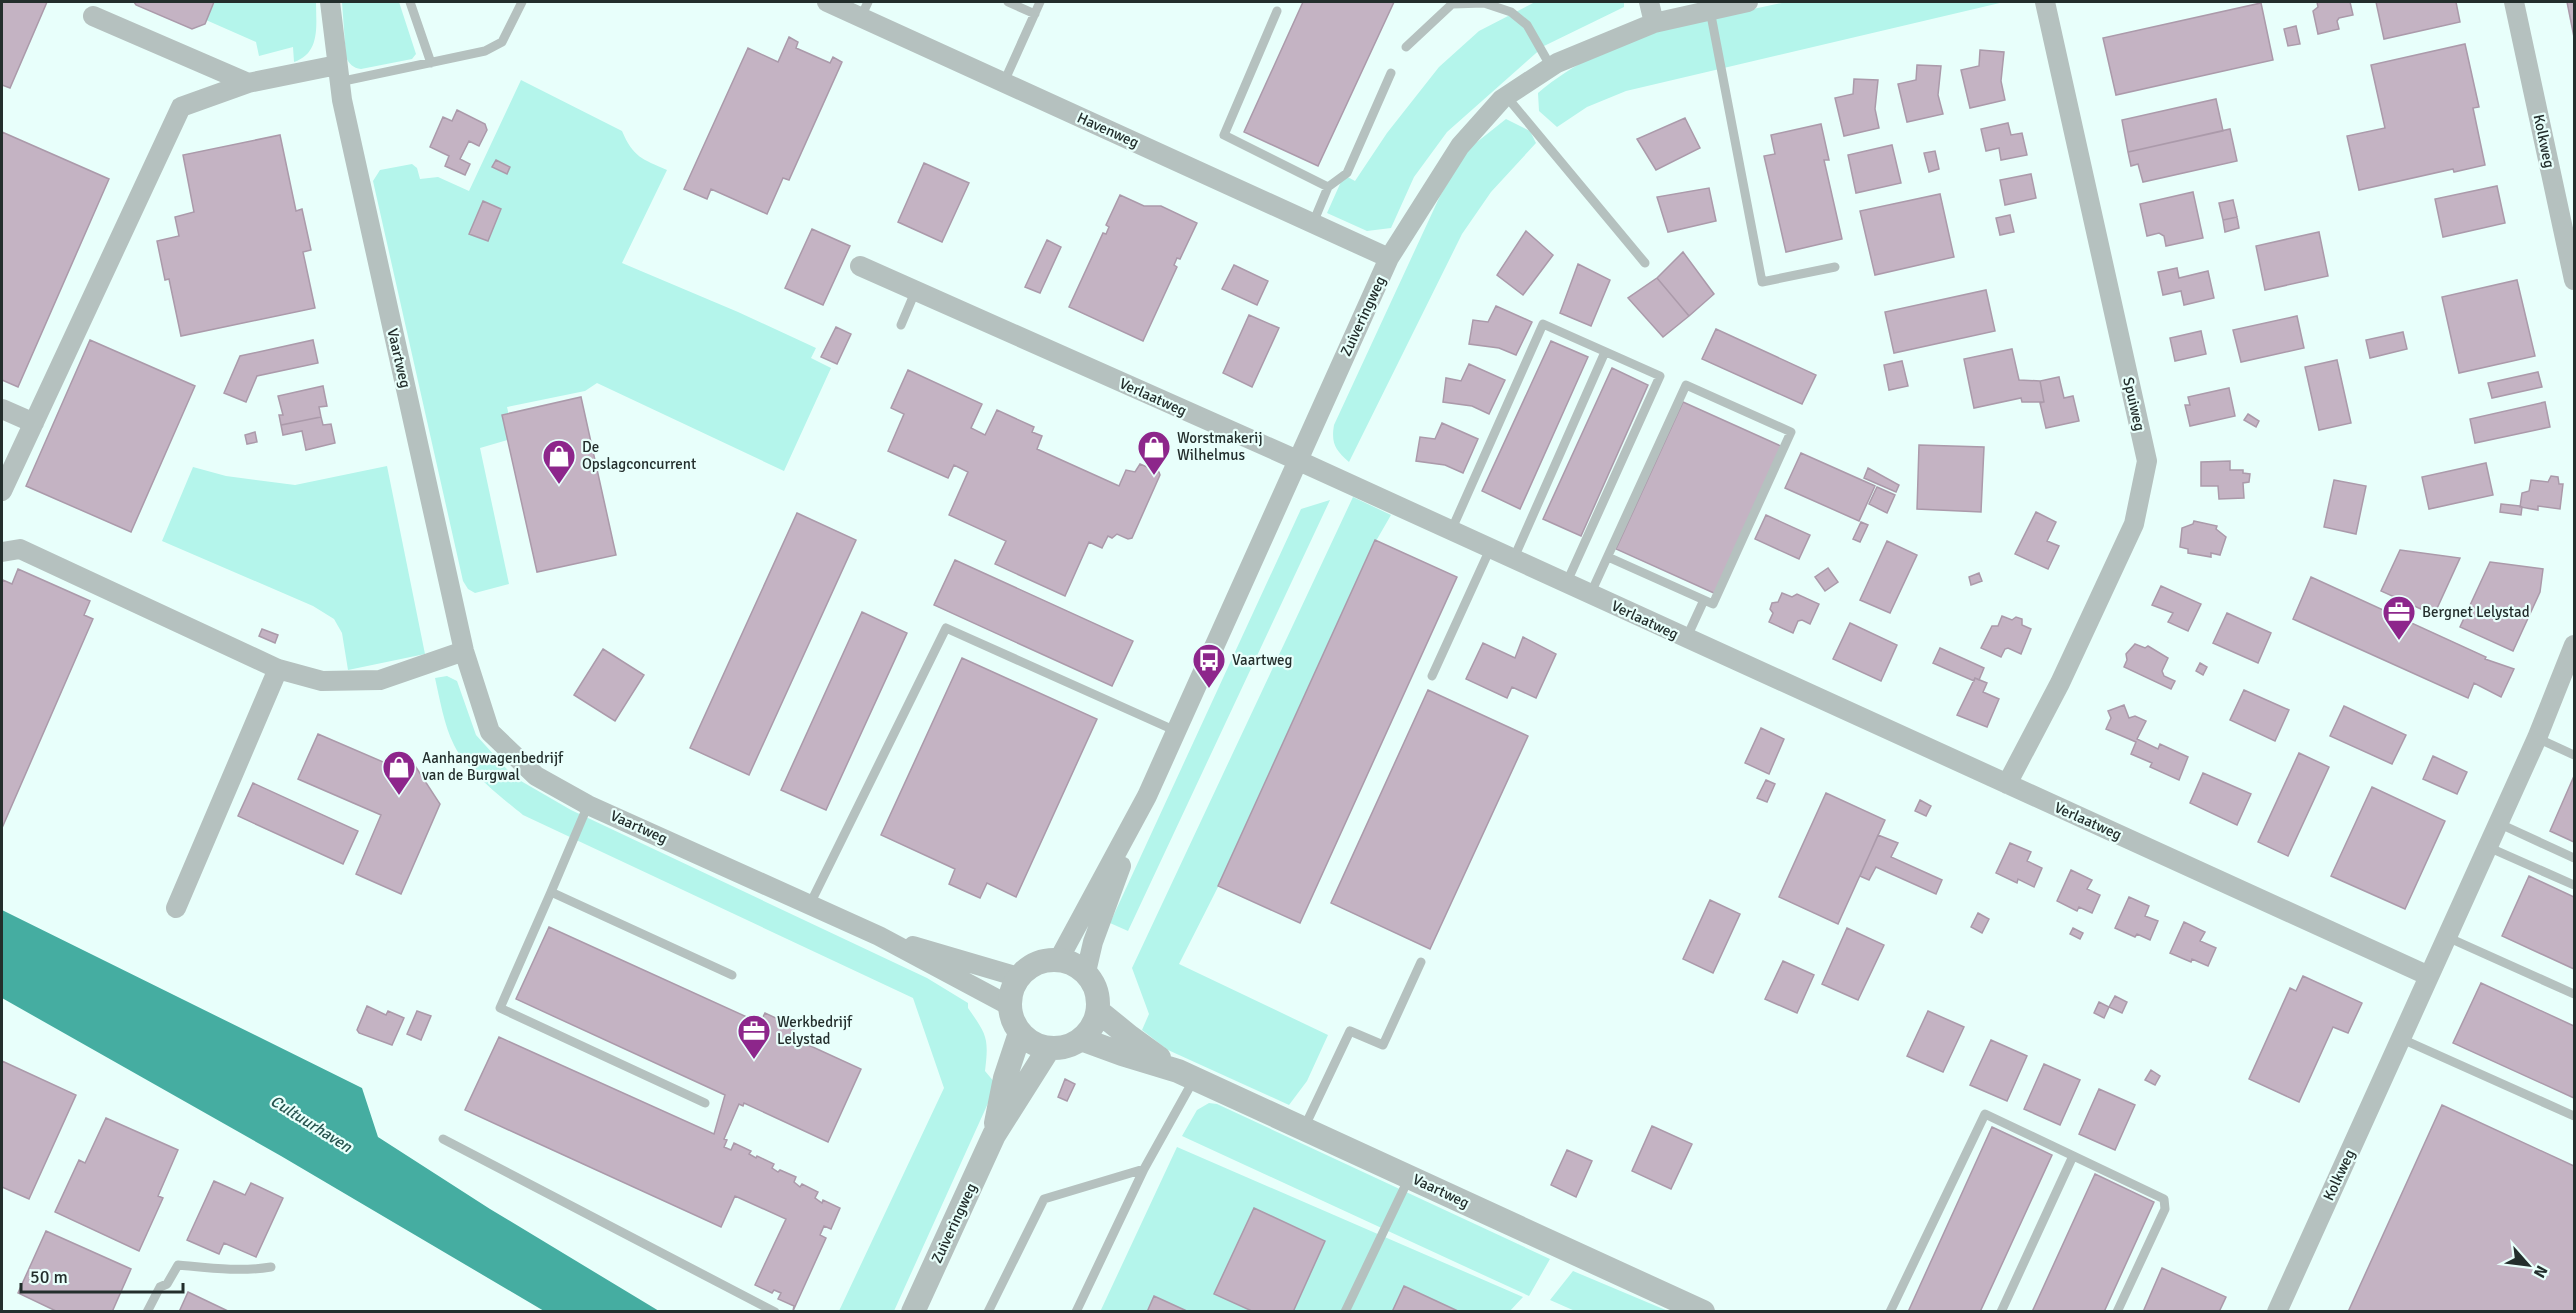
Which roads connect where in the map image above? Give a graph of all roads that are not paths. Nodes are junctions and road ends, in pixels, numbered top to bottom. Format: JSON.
{"nodes":[{"id":1,"x":330,"y":2,"type":"edge"},
{"id":2,"x":410,"y":2,"type":"edge"},
{"id":3,"x":522,"y":2,"type":"edge"},
{"id":4,"x":827,"y":2,"type":"edge"},
{"id":5,"x":1008,"y":2,"type":"edge"},
{"id":6,"x":1040,"y":2,"type":"edge"},
{"id":7,"x":1649,"y":2,"type":"edge"},
{"id":8,"x":1748,"y":2,"type":"edge"},
{"id":9,"x":2045,"y":2,"type":"edge"},
{"id":10,"x":2514,"y":2,"type":"edge"},
{"id":11,"x":864,"y":9,"type":"edge"},
{"id":12,"x":1710,"y":10,"type":"junction"},
{"id":13,"x":1277,"y":11,"type":"dead end"},
{"id":14,"x":1035,"y":14,"type":"junction"},
{"id":15,"x":93,"y":16,"type":"dead end"},
{"id":16,"x":1654,"y":23,"type":"junction"},
{"id":17,"x":1406,"y":47,"type":"dead end"},
{"id":18,"x":431,"y":63,"type":"junction"},
{"id":19,"x":1551,"y":67,"type":"junction"},
{"id":20,"x":338,"y":73,"type":"junction"},
{"id":21,"x":1391,"y":73,"type":"dead end"},
{"id":22,"x":1004,"y":82,"type":"junction"},
{"id":23,"x":248,"y":83,"type":"junction"},
{"id":24,"x":1506,"y":96,"type":"junction"},
{"id":25,"x":1328,"y":187,"type":"junction"},
{"id":26,"x":1313,"y":223,"type":"junction"},
{"id":27,"x":1389,"y":258,"type":"junction"},
{"id":28,"x":1645,"y":263,"type":"dead end"},
{"id":29,"x":860,"y":266,"type":"dead end"},
{"id":30,"x":1835,"y":267,"type":"dead end"},
{"id":31,"x":2574,"y":280,"type":"edge"},
{"id":32,"x":915,"y":292,"type":"junction"},
{"id":33,"x":901,"y":325,"type":"dead end"},
{"id":34,"x":1605,"y":352,"type":"junction"},
{"id":35,"x":2,"y":409,"type":"edge"},
{"id":36,"x":34,"y":423,"type":"junction"},
{"id":37,"x":1297,"y":460,"type":"junction"},
{"id":38,"x":2,"y":491,"type":"edge"},
{"id":39,"x":1450,"y":531,"type":"junction"},
{"id":40,"x":1490,"y":549,"type":"junction"},
{"id":41,"x":2,"y":552,"type":"edge"},
{"id":42,"x":1608,"y":557,"type":"junction"},
{"id":43,"x":1513,"y":560,"type":"junction"},
{"id":44,"x":1566,"y":584,"type":"junction"},
{"id":45,"x":1590,"y":595,"type":"junction"},
{"id":46,"x":1704,"y":600,"type":"junction"},
{"id":47,"x":1686,"y":639,"type":"junction"},
{"id":48,"x":2574,"y":645,"type":"edge"},
{"id":49,"x":464,"y":651,"type":"junction"},
{"id":50,"x":278,"y":669,"type":"junction"},
{"id":51,"x":1432,"y":676,"type":"dead end"},
{"id":52,"x":1176,"y":731,"type":"junction"},
{"id":53,"x":2537,"y":738,"type":"junction"},
{"id":54,"x":2574,"y":755,"type":"edge"},
{"id":55,"x":2007,"y":784,"type":"junction"},
{"id":56,"x":1147,"y":796,"type":"junction"},
{"id":57,"x":588,"y":804,"type":"junction"},
{"id":58,"x":2498,"y":823,"type":"junction"},
{"id":59,"x":2488,"y":847,"type":"junction"},
{"id":60,"x":2574,"y":858,"type":"edge"},
{"id":61,"x":2574,"y":885,"type":"edge"},
{"id":62,"x":550,"y":892,"type":"junction"},
{"id":63,"x":810,"y":904,"type":"junction"},
{"id":64,"x":176,"y":908,"type":"dead end"},
{"id":65,"x":879,"y":936,"type":"junction"},
{"id":66,"x":2447,"y":937,"type":"junction"},
{"id":67,"x":1059,"y":959,"type":"junction"},
{"id":68,"x":1421,"y":962,"type":"dead end"},
{"id":69,"x":1086,"y":972,"type":"junction"},
{"id":70,"x":732,"y":975,"type":"dead end"},
{"id":71,"x":2429,"y":976,"type":"junction"},
{"id":72,"x":1018,"y":977,"type":"junction"},
{"id":73,"x":2574,"y":994,"type":"edge"},
{"id":74,"x":1010,"y":1006,"type":"junction"},
{"id":75,"x":1098,"y":1011,"type":"junction"},
{"id":76,"x":1020,"y":1033,"type":"junction"},
{"id":77,"x":1081,"y":1039,"type":"junction"},
{"id":78,"x":2402,"y":1039,"type":"junction"},
{"id":79,"x":1049,"y":1048,"type":"junction"},
{"id":80,"x":1186,"y":1075,"type":"junction"},
{"id":81,"x":705,"y":1103,"type":"dead end"},
{"id":82,"x":2574,"y":1116,"type":"edge"},
{"id":83,"x":1304,"y":1129,"type":"junction"},
{"id":84,"x":994,"y":1135,"type":"junction"},
{"id":85,"x":443,"y":1139,"type":"dead end"},
{"id":86,"x":2073,"y":1156,"type":"junction"},
{"id":87,"x":1144,"y":1169,"type":"junction"},
{"id":88,"x":1410,"y":1176,"type":"junction"},
{"id":89,"x":271,"y":1267,"type":"dead end"},
{"id":90,"x":147,"y":1311,"type":"edge"},
{"id":91,"x":775,"y":1311,"type":"edge"},
{"id":92,"x":913,"y":1311,"type":"edge"},
{"id":93,"x":988,"y":1311,"type":"edge"},
{"id":94,"x":1076,"y":1311,"type":"edge"},
{"id":95,"x":1345,"y":1311,"type":"edge"},
{"id":96,"x":1703,"y":1311,"type":"edge"},
{"id":97,"x":1890,"y":1311,"type":"edge"},
{"id":98,"x":2001,"y":1311,"type":"edge"},
{"id":99,"x":2116,"y":1311,"type":"edge"},
{"id":100,"x":2277,"y":1311,"type":"edge"}],
"edges":[{"from":1,"to":20,"type":"street","name":"Vaartweg"},
{"from":2,"to":18,"type":"lane"},
{"from":3,"to":18,"type":"lane"},
{"from":4,"to":11,"type":"street","name":"Havenweg"},
{"from":5,"to":14,"type":"lane"},
{"from":6,"to":14,"type":"lane"},
{"from":7,"to":16,"type":"street"},
{"from":8,"to":12,"type":"street","name":"Zuiveringweg"},
{"from":9,"to":55,"type":"street","name":"Spuiweg"},
{"from":10,"to":31,"type":"street","name":"Kolkweg"},
{"from":11,"to":22,"type":"street","name":"Havenweg"},
{"from":12,"to":16,"type":"street","name":"Zuiveringweg"},
{"from":12,"to":30,"type":"lane"},
{"from":13,"to":25,"type":"lane"},
{"from":14,"to":22,"type":"lane"},
{"from":15,"to":23,"type":"street"},
{"from":16,"to":19,"type":"street","name":"Zuiveringweg"},
{"from":17,"to":19,"type":"lane"},
{"from":18,"to":20,"type":"lane"},
{"from":19,"to":24,"type":"street","name":"Zuiveringweg"},
{"from":20,"to":23,"type":"street"},
{"from":20,"to":49,"type":"street","name":"Vaartweg"},
{"from":21,"to":25,"type":"lane"},
{"from":22,"to":26,"type":"street","name":"Havenweg"},
{"from":23,"to":36,"type":"street"},
{"from":24,"to":27,"type":"street","name":"Zuiveringweg"},
{"from":24,"to":28,"type":"lane"},
{"from":25,"to":26,"type":"lane"},
{"from":26,"to":27,"type":"street","name":"Havenweg"},
{"from":27,"to":37,"type":"street","name":"Zuiveringweg"},
{"from":29,"to":32,"type":"street","name":"Verlaatweg"},
{"from":32,"to":33,"type":"lane"},
{"from":32,"to":37,"type":"street","name":"Verlaatweg"},
{"from":34,"to":39,"type":"lane"},
{"from":34,"to":43,"type":"lane"},
{"from":34,"to":44,"type":"lane"},
{"from":35,"to":36,"type":"street"},
{"from":36,"to":38,"type":"street"},
{"from":37,"to":39,"type":"street","name":"Verlaatweg"},
{"from":37,"to":52,"type":"street","name":"Zuiveringweg"},
{"from":39,"to":40,"type":"street","name":"Verlaatweg"},
{"from":40,"to":43,"type":"street","name":"Verlaatweg"},
{"from":40,"to":51,"type":"lane"},
{"from":41,"to":50,"type":"street"},
{"from":42,"to":45,"type":"lane"},
{"from":42,"to":46,"type":"lane"},
{"from":42,"to":46,"type":"lane"},
{"from":43,"to":44,"type":"street","name":"Verlaatweg"},
{"from":44,"to":45,"type":"street","name":"Verlaatweg"},
{"from":45,"to":47,"type":"street","name":"Verlaatweg"},
{"from":46,"to":47,"type":"lane"},
{"from":47,"to":55,"type":"street","name":"Verlaatweg"},
{"from":48,"to":53,"type":"street","name":"Kolkweg"},
{"from":49,"to":50,"type":"street"},
{"from":49,"to":57,"type":"street","name":"Vaartweg"},
{"from":50,"to":64,"type":"street"},
{"from":52,"to":56,"type":"street","name":"Zuiveringweg"},
{"from":52,"to":63,"type":"lane"},
{"from":53,"to":54,"type":"lane"},
{"from":53,"to":58,"type":"street","name":"Kolkweg"},
{"from":55,"to":71,"type":"street","name":"Verlaatweg"},
{"from":56,"to":67,"type":"street","name":"Zuiveringweg"},
{"from":56,"to":69,"type":"street","name":"Zuiveringweg"},
{"from":57,"to":62,"type":"lane"},
{"from":57,"to":63,"type":"street","name":"Vaartweg"},
{"from":58,"to":59,"type":"street","name":"Kolkweg"},
{"from":58,"to":60,"type":"lane"},
{"from":59,"to":61,"type":"lane"},
{"from":59,"to":66,"type":"street","name":"Kolkweg"},
{"from":62,"to":70,"type":"lane"},
{"from":62,"to":81,"type":"lane"},
{"from":63,"to":65,"type":"street","name":"Vaartweg"},
{"from":65,"to":72,"type":"street","name":"Vaartweg"},
{"from":65,"to":74,"type":"street","name":"Vaartweg"},
{"from":66,"to":71,"type":"street","name":"Kolkweg"},
{"from":66,"to":73,"type":"lane"},
{"from":67,"to":69,"type":"street"},
{"from":67,"to":72,"type":"street"},
{"from":68,"to":83,"type":"lane"},
{"from":69,"to":75,"type":"street"},
{"from":71,"to":78,"type":"street","name":"Kolkweg"},
{"from":72,"to":74,"type":"street"},
{"from":74,"to":76,"type":"street"},
{"from":75,"to":77,"type":"street"},
{"from":75,"to":80,"type":"street","name":"Vaartweg"},
{"from":76,"to":79,"type":"street"},
{"from":76,"to":84,"type":"street","name":"Zuiveringweg"},
{"from":77,"to":79,"type":"street"},
{"from":77,"to":80,"type":"street","name":"Vaartweg"},
{"from":78,"to":82,"type":"lane"},
{"from":78,"to":100,"type":"street","name":"Kolkweg"},
{"from":79,"to":84,"type":"street","name":"Zuiveringweg"},
{"from":80,"to":83,"type":"street","name":"Vaartweg"},
{"from":80,"to":87,"type":"lane"},
{"from":83,"to":88,"type":"street","name":"Vaartweg"},
{"from":84,"to":92,"type":"street","name":"Zuiveringweg"},
{"from":85,"to":91,"type":"lane"},
{"from":86,"to":97,"type":"lane"},
{"from":86,"to":98,"type":"lane"},
{"from":86,"to":99,"type":"lane"},
{"from":87,"to":93,"type":"lane"},
{"from":87,"to":94,"type":"lane"},
{"from":88,"to":95,"type":"lane"},
{"from":88,"to":96,"type":"street","name":"Vaartweg"},
{"from":89,"to":90,"type":"lane"}]}
